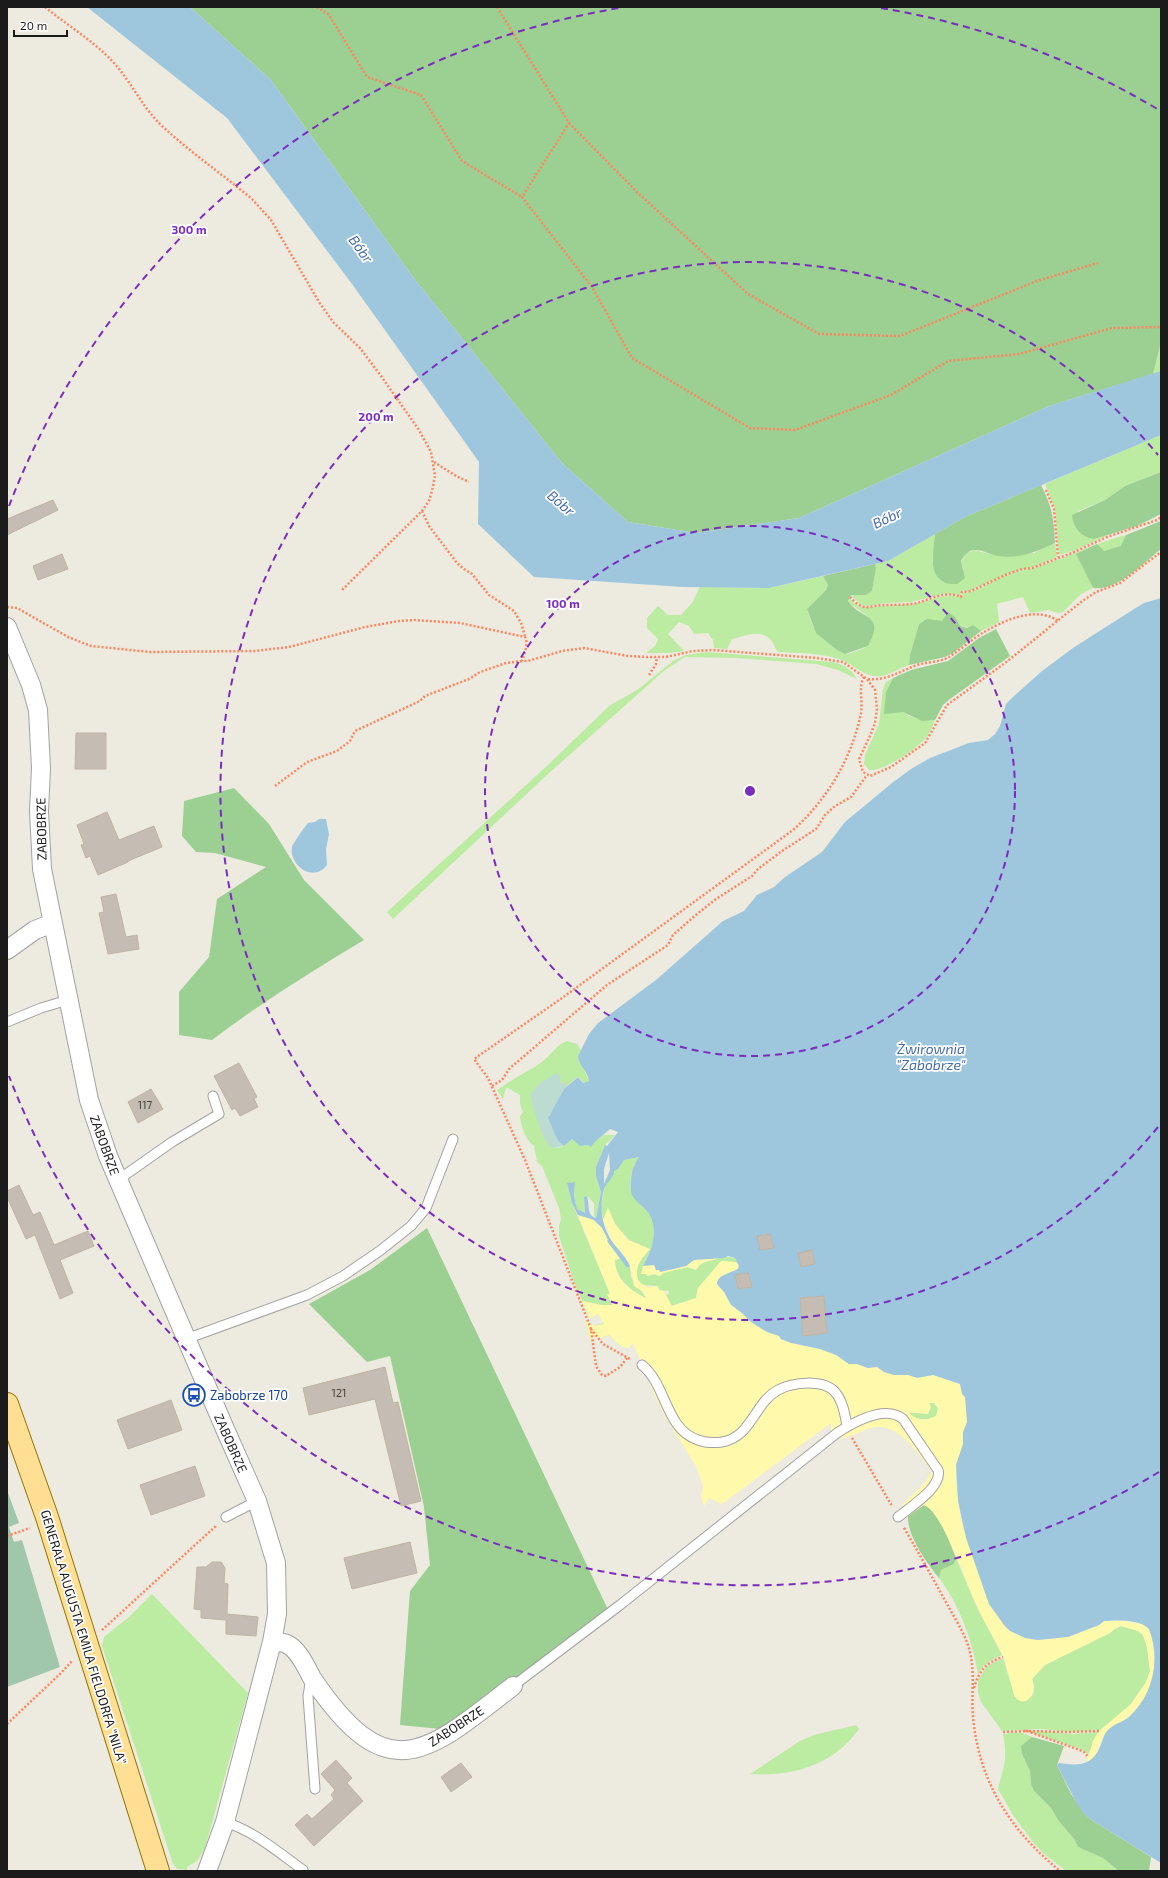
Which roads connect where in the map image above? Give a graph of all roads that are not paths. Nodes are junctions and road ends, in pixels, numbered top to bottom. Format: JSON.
{"nodes":[{"id":1,"x":9,"y":639,"type":"edge"},
{"id":2,"x":53,"y":923,"type":"junction"},
{"id":3,"x":7,"y":950,"type":"edge"},
{"id":4,"x":68,"y":1000,"type":"junction"},
{"id":5,"x":7,"y":1022,"type":"edge"},
{"id":6,"x":213,"y":1096,"type":"dead end"},
{"id":7,"x":453,"y":1139,"type":"dead end"},
{"id":8,"x":118,"y":1180,"type":"junction"},
{"id":9,"x":186,"y":1339,"type":"junction"},
{"id":10,"x":642,"y":1365,"type":"road end"},
{"id":11,"x":7,"y":1404,"type":"edge"},
{"id":12,"x":847,"y":1426,"type":"junction"},
{"id":13,"x":257,"y":1501,"type":"junction"},
{"id":14,"x":226,"y":1517,"type":"road end"},
{"id":15,"x":898,"y":1517,"type":"road end"},
{"id":16,"x":272,"y":1642,"type":"junction"},
{"id":17,"x":311,"y":1676,"type":"junction"},
{"id":18,"x":513,"y":1686,"type":"joint"},
{"id":19,"x":314,"y":1789,"type":"dead end"},
{"id":20,"x":225,"y":1822,"type":"junction"},
{"id":21,"x":303,"y":1870,"type":"dead end"},
{"id":22,"x":158,"y":1871,"type":"edge"},
{"id":23,"x":207,"y":1871,"type":"edge"}],
"edges":[{"from":1,"to":2,"type":"street","name":"ZABOBRZE"},
{"from":2,"to":3,"type":"street"},
{"from":2,"to":4,"type":"street","name":"ZABOBRZE"},
{"from":4,"to":5,"type":"lane"},
{"from":4,"to":8,"type":"street","name":"ZABOBRZE"},
{"from":6,"to":8,"type":"lane"},
{"from":7,"to":9,"type":"lane"},
{"from":8,"to":9,"type":"street","name":"ZABOBRZE"},
{"from":9,"to":13,"type":"street","name":"ZABOBRZE"},
{"from":10,"to":12,"type":"lane"},
{"from":11,"to":22,"type":"main road","name":"GENERAŁA AUGUSTA EMILA FIELDORFA \"NILA\""},
{"from":12,"to":15,"type":"lane"},
{"from":12,"to":18,"type":"lane"},
{"from":13,"to":14,"type":"lane"},
{"from":13,"to":16,"type":"street","name":"ZABOBRZE"},
{"from":16,"to":17,"type":"street","name":"ZABOBRZE"},
{"from":16,"to":20,"type":"street","name":"ZABOBRZE"},
{"from":17,"to":18,"type":"street","name":"ZABOBRZE"},
{"from":17,"to":19,"type":"lane"},
{"from":20,"to":21,"type":"lane"},
{"from":20,"to":23,"type":"street","name":"ZABOBRZE"}]}
